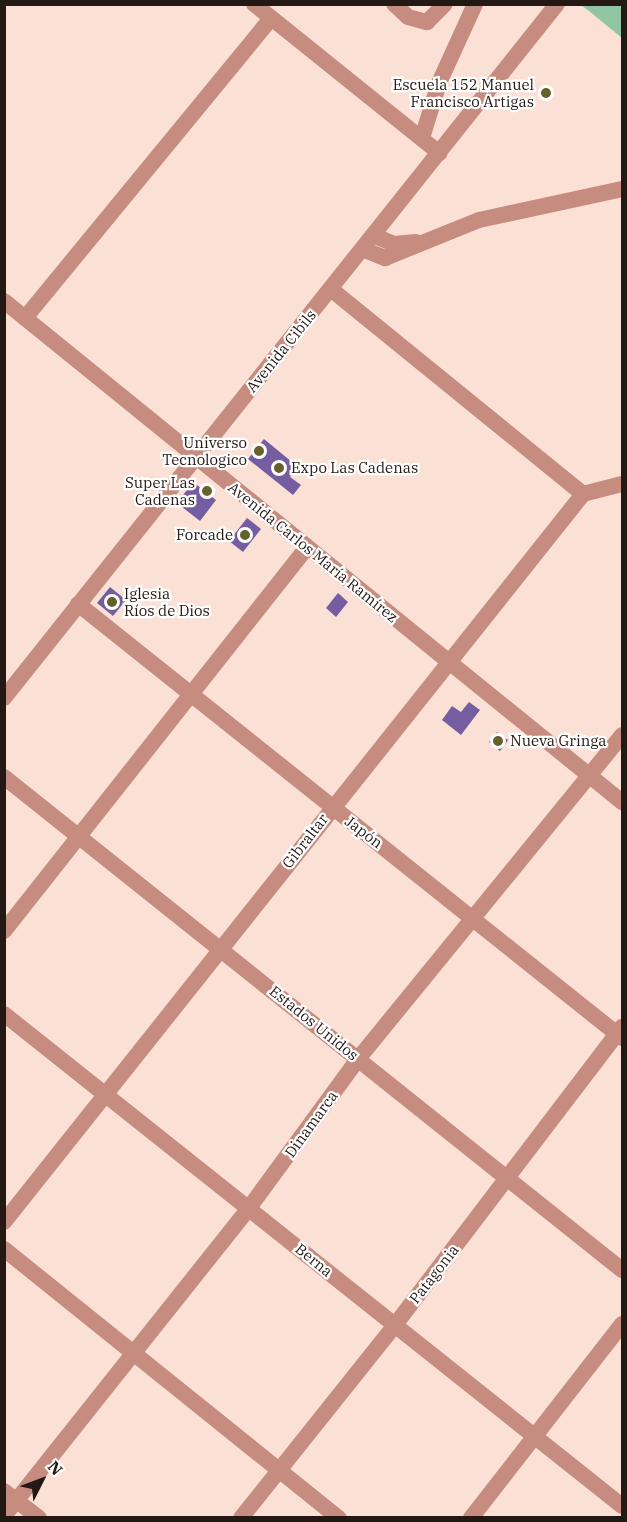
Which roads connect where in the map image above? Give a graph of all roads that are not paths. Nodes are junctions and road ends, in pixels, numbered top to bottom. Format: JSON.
{"nodes":[{"id":1,"x":254,"y":4,"type":"edge"},
{"id":2,"x":394,"y":4,"type":"edge"},
{"id":3,"x":445,"y":4,"type":"edge"},
{"id":4,"x":557,"y":4,"type":"edge"},
{"id":5,"x":473,"y":6,"type":"edge"},
{"id":6,"x":270,"y":18,"type":"junction"},
{"id":7,"x":422,"y":138,"type":"junction"},
{"id":8,"x":439,"y":153,"type":"junction"},
{"id":9,"x":622,"y":189,"type":"edge"},
{"id":10,"x":375,"y":236,"type":"junction"},
{"id":11,"x":417,"y":242,"type":"junction"},
{"id":12,"x":365,"y":250,"type":"junction"},
{"id":13,"x":332,"y":290,"type":"junction"},
{"id":14,"x":4,"y":301,"type":"edge"},
{"id":15,"x":25,"y":318,"type":"junction"},
{"id":16,"x":195,"y":456,"type":"junction"},
{"id":17,"x":622,"y":484,"type":"edge"},
{"id":18,"x":583,"y":494,"type":"junction"},
{"id":19,"x":306,"y":548,"type":"junction"},
{"id":20,"x":78,"y":604,"type":"junction"},
{"id":21,"x":449,"y":660,"type":"junction"},
{"id":22,"x":189,"y":695,"type":"junction"},
{"id":23,"x":4,"y":698,"type":"edge"},
{"id":24,"x":622,"y":735,"type":"edge"},
{"id":25,"x":590,"y":775,"type":"junction"},
{"id":26,"x":4,"y":777,"type":"edge"},
{"id":27,"x":622,"y":802,"type":"edge"},
{"id":28,"x":332,"y":807,"type":"junction"},
{"id":29,"x":78,"y":837,"type":"junction"},
{"id":30,"x":476,"y":918,"type":"junction"},
{"id":31,"x":4,"y":931,"type":"edge"},
{"id":32,"x":219,"y":948,"type":"junction"},
{"id":33,"x":4,"y":1014,"type":"edge"},
{"id":34,"x":621,"y":1033,"type":"edge"},
{"id":35,"x":358,"y":1059,"type":"junction"},
{"id":36,"x":107,"y":1094,"type":"junction"},
{"id":37,"x":509,"y":1178,"type":"junction"},
{"id":38,"x":249,"y":1208,"type":"junction"},
{"id":39,"x":4,"y":1222,"type":"edge"},
{"id":40,"x":4,"y":1249,"type":"edge"},
{"id":41,"x":622,"y":1270,"type":"edge"},
{"id":42,"x":395,"y":1324,"type":"junction"},
{"id":43,"x":622,"y":1324,"type":"edge"},
{"id":44,"x":133,"y":1353,"type":"junction"},
{"id":45,"x":534,"y":1436,"type":"junction"},
{"id":46,"x":280,"y":1468,"type":"junction"},
{"id":47,"x":11,"y":1496,"type":"edge"},
{"id":48,"x":622,"y":1506,"type":"edge"},
{"id":49,"x":4,"y":1516,"type":"edge"},
{"id":50,"x":39,"y":1518,"type":"edge"},
{"id":51,"x":241,"y":1518,"type":"edge"},
{"id":52,"x":339,"y":1518,"type":"edge"},
{"id":53,"x":471,"y":1518,"type":"edge"}],
"edges":[{"from":1,"to":6,"type":"street"},
{"from":2,"to":3,"type":"street"},
{"from":4,"to":8,"type":"street","name":"Avenida Cibils"},
{"from":5,"to":7,"type":"street"},
{"from":6,"to":7,"type":"street"},
{"from":6,"to":15,"type":"street"},
{"from":7,"to":8,"type":"street"},
{"from":8,"to":10,"type":"street","name":"Avenida Cibils"},
{"from":9,"to":11,"type":"street"},
{"from":10,"to":11,"type":"street"},
{"from":10,"to":12,"type":"street","name":"Avenida Cibils"},
{"from":11,"to":12,"type":"street"},
{"from":12,"to":13,"type":"street","name":"Avenida Cibils"},
{"from":13,"to":16,"type":"street","name":"Avenida Cibils"},
{"from":13,"to":18,"type":"street"},
{"from":14,"to":15,"type":"street","name":"Avenida Carlos María Ramírez"},
{"from":15,"to":16,"type":"street","name":"Avenida Carlos María Ramírez"},
{"from":16,"to":19,"type":"street","name":"Avenida Carlos María Ramírez"},
{"from":16,"to":20,"type":"street","name":"Avenida Cibils"},
{"from":17,"to":18,"type":"street"},
{"from":18,"to":21,"type":"street","name":"Gibraltar"},
{"from":19,"to":21,"type":"street","name":"Avenida Carlos María Ramírez"},
{"from":19,"to":22,"type":"street"},
{"from":20,"to":22,"type":"street","name":"Japón"},
{"from":20,"to":23,"type":"street","name":"Avenida Cibils"},
{"from":21,"to":25,"type":"street","name":"Avenida Carlos María Ramírez"},
{"from":21,"to":28,"type":"street","name":"Gibraltar"},
{"from":22,"to":28,"type":"street","name":"Japón"},
{"from":22,"to":29,"type":"street"},
{"from":24,"to":25,"type":"street","name":"Dinamarca"},
{"from":25,"to":27,"type":"street","name":"Avenida Carlos María Ramírez"},
{"from":25,"to":30,"type":"street","name":"Dinamarca"},
{"from":26,"to":29,"type":"street","name":"Estados Unidos"},
{"from":28,"to":30,"type":"street","name":"Japón"},
{"from":28,"to":32,"type":"street","name":"Gibraltar"},
{"from":29,"to":31,"type":"street"},
{"from":29,"to":32,"type":"street","name":"Estados Unidos"},
{"from":30,"to":34,"type":"street","name":"Japón"},
{"from":30,"to":35,"type":"street","name":"Dinamarca"},
{"from":32,"to":35,"type":"street","name":"Estados Unidos"},
{"from":32,"to":36,"type":"street","name":"Gibraltar"},
{"from":33,"to":36,"type":"street","name":"Berna"},
{"from":34,"to":37,"type":"street","name":"Patagonia"},
{"from":35,"to":37,"type":"street","name":"Estados Unidos"},
{"from":35,"to":38,"type":"street","name":"Dinamarca"},
{"from":36,"to":38,"type":"street","name":"Berna"},
{"from":36,"to":39,"type":"street","name":"Gibraltar"},
{"from":37,"to":41,"type":"street","name":"Estados Unidos"},
{"from":37,"to":42,"type":"street","name":"Patagonia"},
{"from":38,"to":42,"type":"street","name":"Berna"},
{"from":38,"to":44,"type":"street","name":"Dinamarca"},
{"from":40,"to":44,"type":"street"},
{"from":42,"to":45,"type":"street","name":"Berna"},
{"from":42,"to":46,"type":"street","name":"Patagonia"},
{"from":43,"to":45,"type":"street"},
{"from":44,"to":46,"type":"street"},
{"from":44,"to":47,"type":"street","name":"Dinamarca"},
{"from":45,"to":48,"type":"street","name":"Berna"},
{"from":45,"to":53,"type":"street"},
{"from":46,"to":51,"type":"street","name":"Patagonia"},
{"from":46,"to":52,"type":"street"},
{"from":47,"to":49,"type":"street","name":"Dinamarca"},
{"from":47,"to":50,"type":"street"}]}
